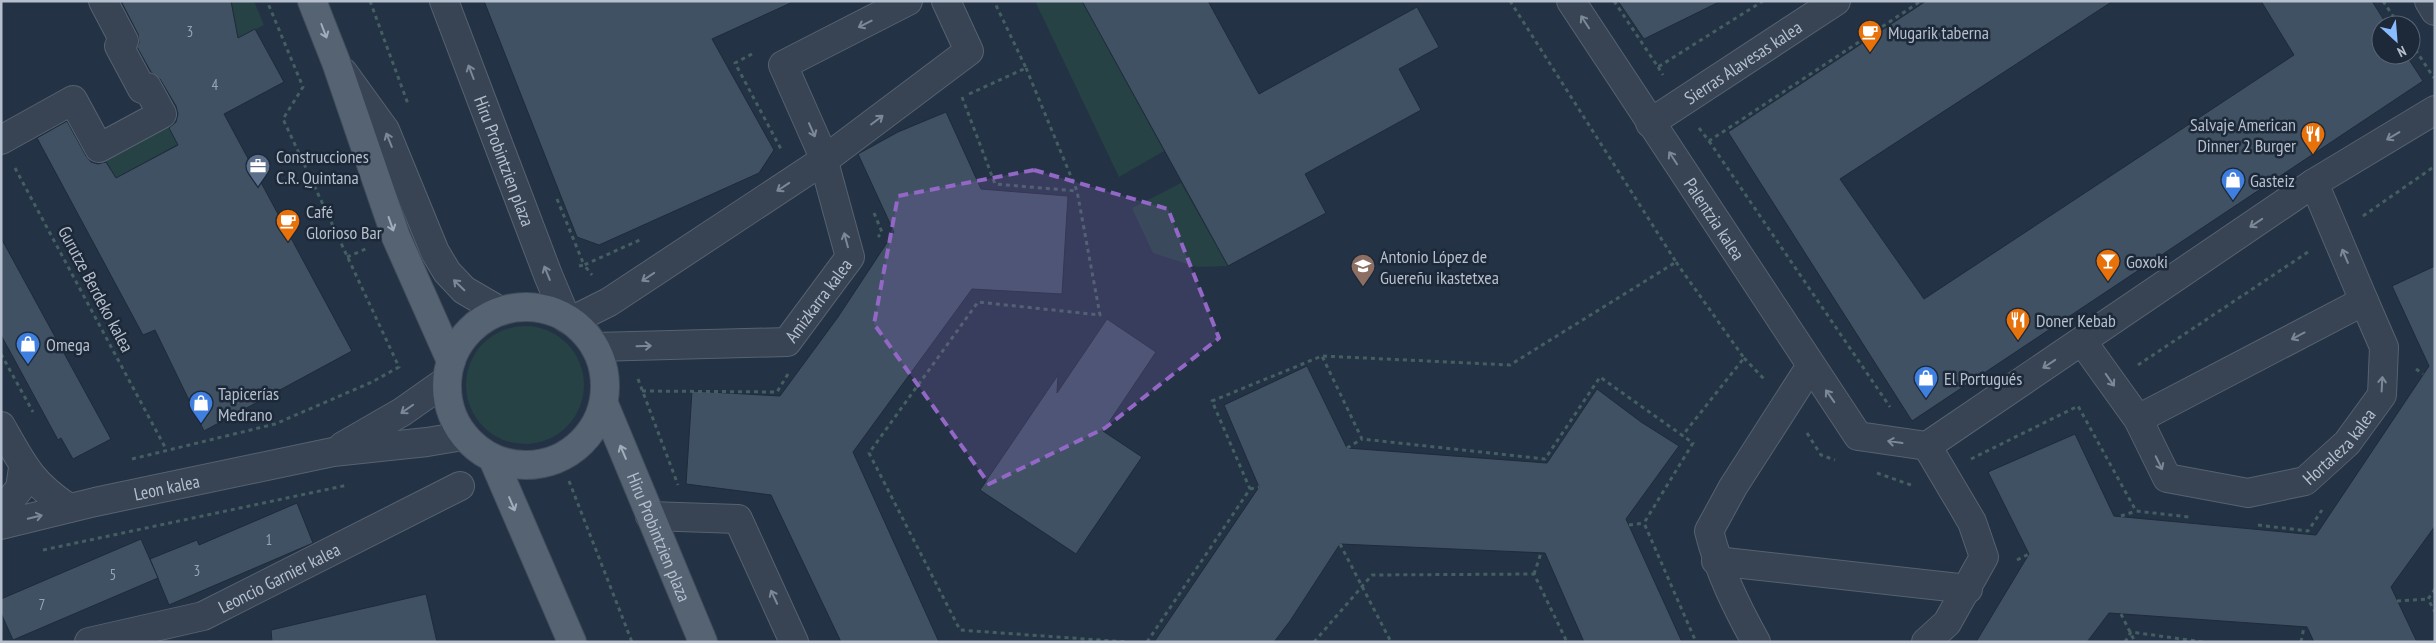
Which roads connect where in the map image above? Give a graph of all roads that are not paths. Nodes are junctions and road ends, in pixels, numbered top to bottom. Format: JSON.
{"nodes":[{"id":1,"x":103,"y":1,"type":"edge"},
{"id":2,"x":312,"y":1,"type":"edge"},
{"id":3,"x":908,"y":1,"type":"edge"},
{"id":4,"x":946,"y":1,"type":"edge"},
{"id":5,"x":1571,"y":1,"type":"edge"},
{"id":6,"x":1836,"y":1,"type":"edge"},
{"id":7,"x":2429,"y":1,"type":"edge"},
{"id":8,"x":445,"y":3,"type":"edge"},
{"id":9,"x":2435,"y":11,"type":"edge"},
{"id":10,"x":336,"y":62,"type":"junction"},
{"id":11,"x":2435,"y":110,"type":"edge"},
{"id":12,"x":1650,"y":123,"type":"junction"},
{"id":13,"x":6,"y":150,"type":"edge"},
{"id":14,"x":824,"y":160,"type":"junction"},
{"id":15,"x":2314,"y":183,"type":"junction"},
{"id":16,"x":2364,"y":301,"type":"junction"},
{"id":17,"x":500,"y":311,"type":"junction"},
{"id":18,"x":569,"y":319,"type":"junction"},
{"id":19,"x":2082,"y":341,"type":"junction"},
{"id":20,"x":595,"y":346,"type":"junction"},
{"id":21,"x":1810,"y":367,"type":"junction"},
{"id":22,"x":448,"y":371,"type":"junction"},
{"id":23,"x":604,"y":404,"type":"junction"},
{"id":24,"x":2138,"y":420,"type":"junction"},
{"id":25,"x":1,"y":426,"type":"edge"},
{"id":26,"x":463,"y":436,"type":"junction"},
{"id":27,"x":1927,"y":446,"type":"junction"},
{"id":28,"x":332,"y":452,"type":"junction"},
{"id":29,"x":493,"y":459,"type":"junction"},
{"id":30,"x":23,"y":468,"type":"junction"},
{"id":31,"x":460,"y":486,"type":"dead end"},
{"id":32,"x":69,"y":508,"type":"junction"},
{"id":33,"x":1,"y":512,"type":"edge"},
{"id":34,"x":650,"y":516,"type":"junction"},
{"id":35,"x":1,"y":525,"type":"edge"},
{"id":36,"x":1716,"y":561,"type":"junction"},
{"id":37,"x":1968,"y":589,"type":"junction"},
{"id":38,"x":89,"y":642,"type":"edge"},
{"id":39,"x":572,"y":642,"type":"edge"},
{"id":40,"x":703,"y":642,"type":"edge"},
{"id":41,"x":794,"y":642,"type":"edge"},
{"id":42,"x":1756,"y":642,"type":"edge"},
{"id":43,"x":1926,"y":642,"type":"edge"}],
"edges":[{"from":1,"to":13,"type":"street"},
{"from":2,"to":10,"type":"main road","one_way":true},
{"from":3,"to":14,"type":"street","name":"Amizkarra kalea","one_way":true},
{"from":14,"to":4,"type":"street","one_way":true},
{"from":12,"to":5,"type":"street","name":"Palentzia kalea","one_way":true},
{"from":6,"to":12,"type":"street","name":"Sierras Alavesas kalea"},
{"from":7,"to":9,"type":"street"},
{"from":18,"to":8,"type":"street","name":"Hiru Probintzien plaza","one_way":true},
{"from":17,"to":10,"type":"street","one_way":true},
{"from":10,"to":22,"type":"main road","one_way":true},
{"from":11,"to":15,"type":"street","one_way":true},
{"from":21,"to":12,"type":"street","name":"Palentzia kalea","one_way":true},
{"from":14,"to":18,"type":"street","one_way":true},
{"from":20,"to":14,"type":"street","name":"Amizkarra kalea","one_way":true},
{"from":16,"to":15,"type":"street","name":"Hortaleza kalea","one_way":true},
{"from":15,"to":19,"type":"street","one_way":true},
{"from":16,"to":24,"type":"street","one_way":true},
{"from":24,"to":16,"type":"street","name":"Hortaleza kalea","one_way":true},
{"from":17,"to":18,"type":"main road","name":"Hiru Probintzien plaza"},
{"from":17,"to":22,"type":"main road","name":"Hiru Probintzien plaza"},
{"from":18,"to":20,"type":"main road","name":"Hiru Probintzien plaza"},
{"from":19,"to":24,"type":"street","name":"Hortaleza kalea","one_way":true},
{"from":19,"to":27,"type":"street","one_way":true},
{"from":20,"to":23,"type":"main road","name":"Hiru Probintzien plaza"},
{"from":27,"to":21,"type":"street","name":"Palentzia kalea","one_way":true},
{"from":21,"to":36,"type":"street"},
{"from":22,"to":26,"type":"main road","name":"Hiru Probintzien plaza"},
{"from":22,"to":28,"type":"street","name":"Leon kalea","one_way":true},
{"from":23,"to":29,"type":"main road","name":"Hiru Probintzien plaza"},
{"from":34,"to":23,"type":"main road","name":"Hiru Probintzien plaza","one_way":true},
{"from":25,"to":30,"type":"street"},
{"from":26,"to":28,"type":"street","name":"Leon kalea"},
{"from":26,"to":29,"type":"main road","name":"Hiru Probintzien plaza"},
{"from":27,"to":37,"type":"street"},
{"from":28,"to":32,"type":"street","name":"Leon kalea"},
{"from":29,"to":39,"type":"main road","one_way":true},
{"from":30,"to":32,"type":"street"},
{"from":30,"to":33,"type":"street"},
{"from":31,"to":38,"type":"street","name":"Leoncio Garnier kalea"},
{"from":35,"to":32,"type":"street","name":"Leon kalea","one_way":true},
{"from":34,"to":40,"type":"main road","name":"Hiru Probintzien plaza"},
{"from":41,"to":34,"type":"street","one_way":true},
{"from":36,"to":37,"type":"street"},
{"from":36,"to":42,"type":"street"},
{"from":37,"to":43,"type":"street"}]}
